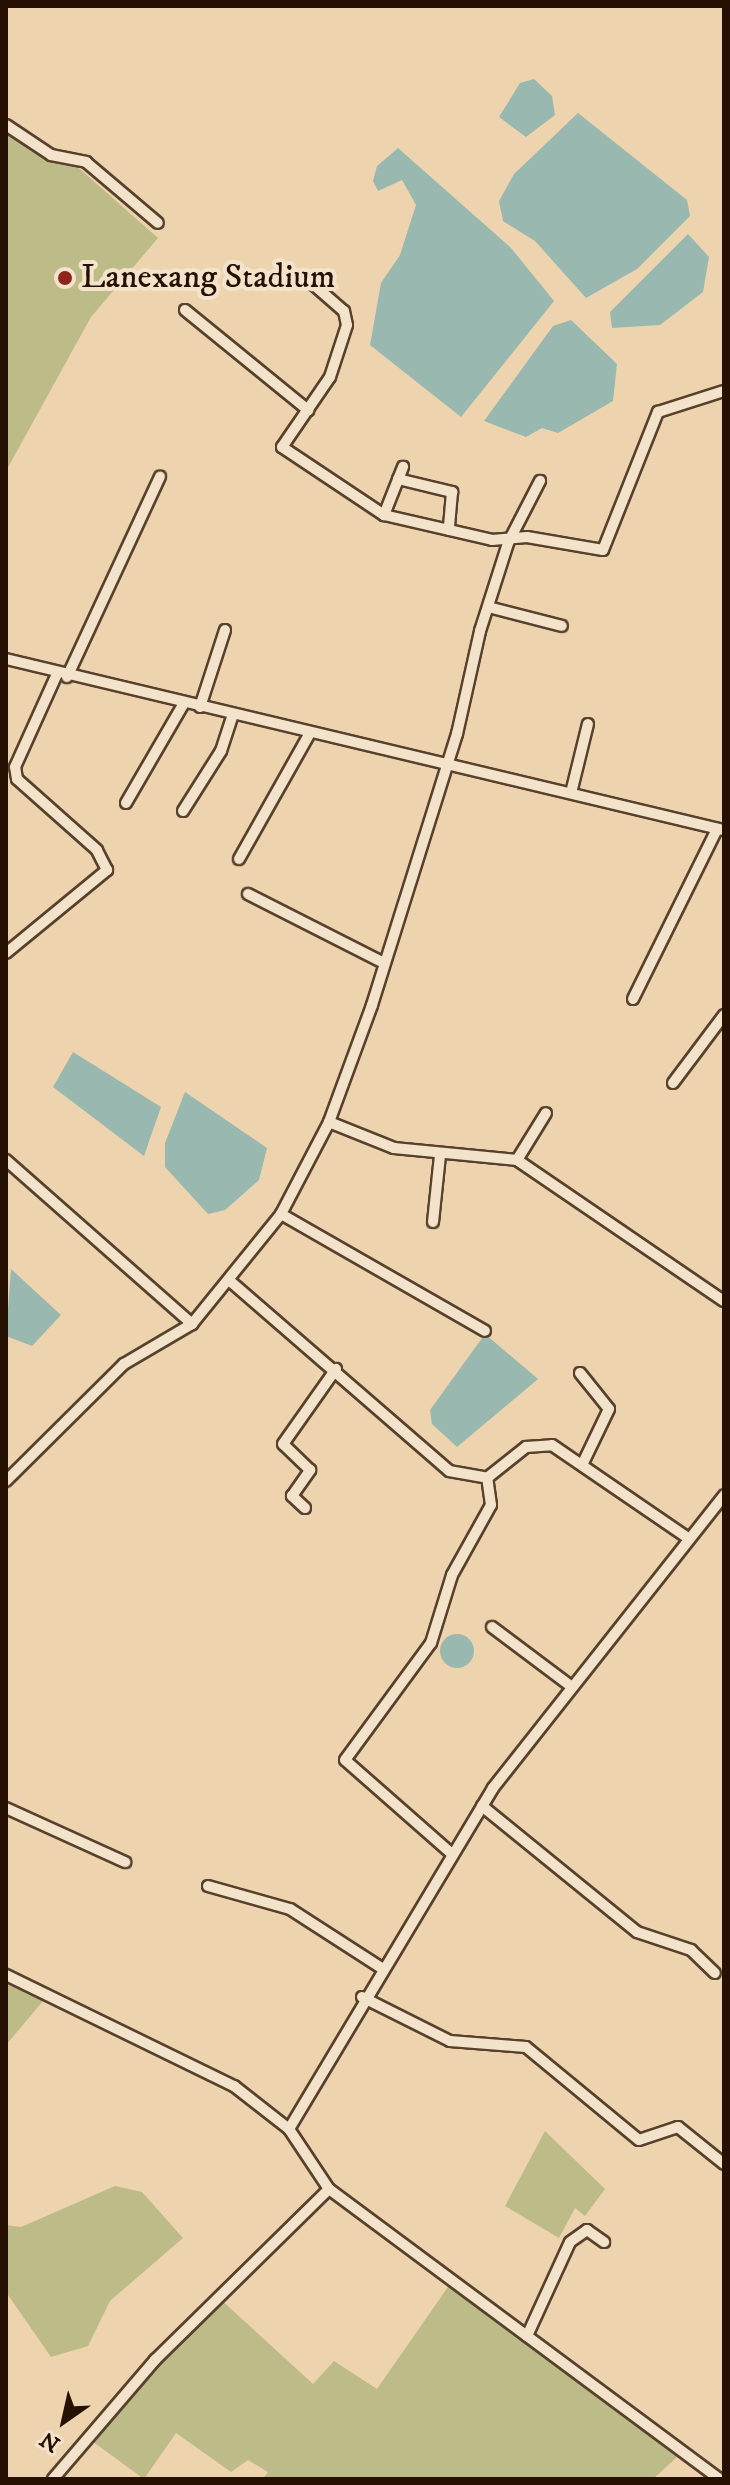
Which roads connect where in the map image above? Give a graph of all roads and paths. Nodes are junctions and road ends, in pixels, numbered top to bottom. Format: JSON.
{"nodes":[{"id":1,"x":6,"y":125,"type":"edge"},
{"id":2,"x":158,"y":223,"type":"dead end"},
{"id":3,"x":315,"y":286,"type":"dead end"},
{"id":4,"x":185,"y":310,"type":"dead end"},
{"id":5,"x":724,"y":391,"type":"edge"},
{"id":6,"x":308,"y":410,"type":"junction"},
{"id":7,"x":403,"y":467,"type":"dead end"},
{"id":8,"x":160,"y":477,"type":"dead end"},
{"id":9,"x":398,"y":479,"type":"junction"},
{"id":10,"x":540,"y":481,"type":"dead end"},
{"id":11,"x":384,"y":515,"type":"junction"},
{"id":12,"x":449,"y":530,"type":"junction"},
{"id":13,"x":511,"y":539,"type":"junction"},
{"id":14,"x":492,"y":608,"type":"junction"},
{"id":15,"x":562,"y":626,"type":"dead end"},
{"id":16,"x":225,"y":630,"type":"dead end"},
{"id":17,"x":6,"y":659,"type":"edge"},
{"id":18,"x":62,"y":676,"type":"junction"},
{"id":19,"x":184,"y":703,"type":"junction"},
{"id":20,"x":200,"y":707,"type":"junction"},
{"id":21,"x":233,"y":715,"type":"junction"},
{"id":22,"x":588,"y":724,"type":"dead end"},
{"id":23,"x":310,"y":733,"type":"junction"},
{"id":24,"x":448,"y":766,"type":"junction"},
{"id":25,"x":571,"y":793,"type":"junction"},
{"id":26,"x":126,"y":803,"type":"dead end"},
{"id":27,"x":183,"y":811,"type":"dead end"},
{"id":28,"x":720,"y":830,"type":"edge"},
{"id":29,"x":239,"y":859,"type":"dead end"},
{"id":30,"x":248,"y":894,"type":"dead end"},
{"id":31,"x":6,"y":953,"type":"edge"},
{"id":32,"x":380,"y":961,"type":"junction"},
{"id":33,"x":633,"y":999,"type":"dead end"},
{"id":34,"x":724,"y":1015,"type":"edge"},
{"id":35,"x":673,"y":1083,"type":"dead end"},
{"id":36,"x":546,"y":1113,"type":"dead end"},
{"id":37,"x":329,"y":1122,"type":"junction"},
{"id":38,"x":440,"y":1155,"type":"junction"},
{"id":39,"x":6,"y":1160,"type":"edge"},
{"id":40,"x":517,"y":1160,"type":"junction"},
{"id":41,"x":281,"y":1214,"type":"junction"},
{"id":42,"x":433,"y":1222,"type":"dead end"},
{"id":43,"x":230,"y":1281,"type":"junction"},
{"id":44,"x":724,"y":1301,"type":"edge"},
{"id":45,"x":192,"y":1324,"type":"junction"},
{"id":46,"x":485,"y":1331,"type":"dead end"},
{"id":47,"x":336,"y":1369,"type":"junction"},
{"id":48,"x":580,"y":1373,"type":"dead end"},
{"id":49,"x":582,"y":1465,"type":"junction"},
{"id":50,"x":487,"y":1478,"type":"junction"},
{"id":51,"x":6,"y":1481,"type":"edge"},
{"id":52,"x":724,"y":1495,"type":"edge"},
{"id":53,"x":305,"y":1508,"type":"dead end"},
{"id":54,"x":688,"y":1538,"type":"junction"},
{"id":55,"x":492,"y":1627,"type":"dead end"},
{"id":56,"x":568,"y":1684,"type":"junction"},
{"id":57,"x":482,"y":1806,"type":"junction"},
{"id":58,"x":6,"y":1808,"type":"edge"},
{"id":59,"x":452,"y":1854,"type":"junction"},
{"id":60,"x":125,"y":1862,"type":"dead end"},
{"id":61,"x":208,"y":1886,"type":"dead end"},
{"id":62,"x":380,"y":1967,"type":"junction"},
{"id":63,"x":715,"y":1973,"type":"dead end"},
{"id":64,"x":6,"y":1975,"type":"edge"},
{"id":65,"x":362,"y":1997,"type":"junction"},
{"id":66,"x":289,"y":2129,"type":"junction"},
{"id":67,"x":724,"y":2164,"type":"edge"},
{"id":68,"x":329,"y":2189,"type":"junction"},
{"id":69,"x":604,"y":2242,"type":"dead end"},
{"id":70,"x":527,"y":2336,"type":"junction"},
{"id":71,"x":53,"y":2479,"type":"edge"},
{"id":72,"x":719,"y":2479,"type":"edge"}],
"edges":[{"from":1,"to":2,"type":"street"},
{"from":3,"to":6,"type":"street"},
{"from":4,"to":6,"type":"street"},
{"from":5,"to":13,"type":"street"},
{"from":6,"to":11,"type":"street"},
{"from":7,"to":9,"type":"street"},
{"from":8,"to":18,"type":"street"},
{"from":9,"to":11,"type":"street"},
{"from":9,"to":12,"type":"street"},
{"from":10,"to":13,"type":"street"},
{"from":11,"to":12,"type":"street"},
{"from":12,"to":13,"type":"street"},
{"from":13,"to":14,"type":"street"},
{"from":14,"to":15,"type":"street"},
{"from":14,"to":24,"type":"street"},
{"from":16,"to":20,"type":"street"},
{"from":17,"to":18,"type":"street"},
{"from":18,"to":19,"type":"street"},
{"from":18,"to":31,"type":"street"},
{"from":19,"to":20,"type":"street"},
{"from":19,"to":26,"type":"street"},
{"from":20,"to":21,"type":"street"},
{"from":21,"to":23,"type":"street"},
{"from":21,"to":27,"type":"street"},
{"from":22,"to":25,"type":"street"},
{"from":23,"to":24,"type":"street"},
{"from":23,"to":29,"type":"street"},
{"from":24,"to":25,"type":"street"},
{"from":24,"to":32,"type":"street"},
{"from":25,"to":28,"type":"street"},
{"from":28,"to":33,"type":"street"},
{"from":30,"to":32,"type":"street"},
{"from":32,"to":37,"type":"street"},
{"from":34,"to":35,"type":"street"},
{"from":36,"to":40,"type":"street"},
{"from":37,"to":38,"type":"street"},
{"from":37,"to":41,"type":"street"},
{"from":38,"to":40,"type":"street"},
{"from":38,"to":42,"type":"street"},
{"from":39,"to":45,"type":"street"},
{"from":40,"to":44,"type":"street"},
{"from":41,"to":43,"type":"street"},
{"from":41,"to":46,"type":"street"},
{"from":43,"to":45,"type":"street"},
{"from":43,"to":47,"type":"street"},
{"from":45,"to":51,"type":"street"},
{"from":47,"to":50,"type":"street"},
{"from":47,"to":53,"type":"street"},
{"from":48,"to":49,"type":"street"},
{"from":49,"to":50,"type":"street"},
{"from":49,"to":54,"type":"street"},
{"from":50,"to":59,"type":"street"},
{"from":52,"to":54,"type":"street"},
{"from":54,"to":56,"type":"street"},
{"from":55,"to":56,"type":"street"},
{"from":56,"to":57,"type":"street"},
{"from":57,"to":59,"type":"street"},
{"from":57,"to":63,"type":"street"},
{"from":58,"to":60,"type":"street"},
{"from":59,"to":62,"type":"street"},
{"from":61,"to":62,"type":"street"},
{"from":62,"to":65,"type":"street"},
{"from":64,"to":66,"type":"street"},
{"from":65,"to":66,"type":"street"},
{"from":65,"to":67,"type":"street"},
{"from":66,"to":68,"type":"street"},
{"from":68,"to":70,"type":"street"},
{"from":68,"to":71,"type":"street"},
{"from":69,"to":70,"type":"street"},
{"from":70,"to":72,"type":"street"}]}
